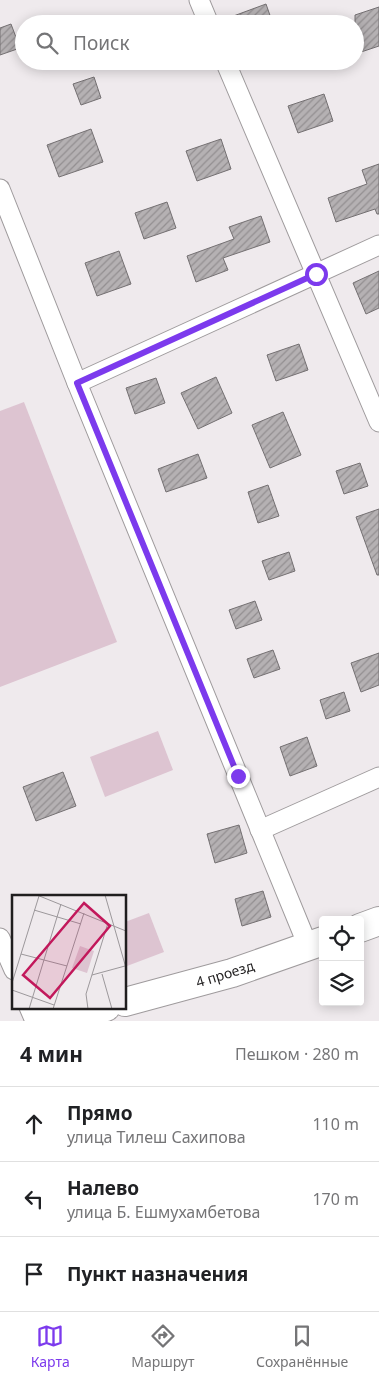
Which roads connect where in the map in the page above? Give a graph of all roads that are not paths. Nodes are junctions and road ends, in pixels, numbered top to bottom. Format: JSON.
{"nodes":[{"id":1,"x":199,"y":0,"type":"edge"},
{"id":2,"x":205,"y":15,"type":"edge"},
{"id":3,"x":229,"y":70,"type":"edge"},
{"id":4,"x":0,"y":189,"type":"edge"},
{"id":5,"x":379,"y":245,"type":"edge"},
{"id":6,"x":316,"y":274,"type":"junction"},
{"id":7,"x":77,"y":383,"type":"junction"},
{"id":8,"x":379,"y":422,"type":"edge"},
{"id":9,"x":379,"y":778,"type":"edge"},
{"id":10,"x":260,"y":830,"type":"junction"},
{"id":11,"x":379,"y":921,"type":"edge"},
{"id":12,"x":364,"y":927,"type":"edge"},
{"id":13,"x":0,"y":938,"type":"edge"},
{"id":14,"x":315,"y":944,"type":"edge"},
{"id":15,"x":12,"y":965,"type":"edge"},
{"id":16,"x":126,"y":1002,"type":"edge"},
{"id":17,"x":29,"y":1008,"type":"edge"},
{"id":18,"x":102,"y":1008,"type":"edge"},
{"id":19,"x":35,"y":1021,"type":"edge"},
{"id":20,"x":45,"y":1021,"type":"edge"}],
"edges":[{"from":1,"to":2,"type":"street"},
{"from":3,"to":6,"type":"street"},
{"from":4,"to":7,"type":"street"},
{"from":5,"to":6,"type":"street"},
{"from":6,"to":7,"type":"street"},
{"from":6,"to":8,"type":"street"},
{"from":7,"to":10,"type":"street"},
{"from":9,"to":10,"type":"street"},
{"from":10,"to":14,"type":"street"},
{"from":11,"to":12,"type":"street"},
{"from":13,"to":15,"type":"street"},
{"from":14,"to":16,"type":"street","name":"4 проезд"},
{"from":17,"to":19,"type":"street"},
{"from":18,"to":20,"type":"street"}]}
